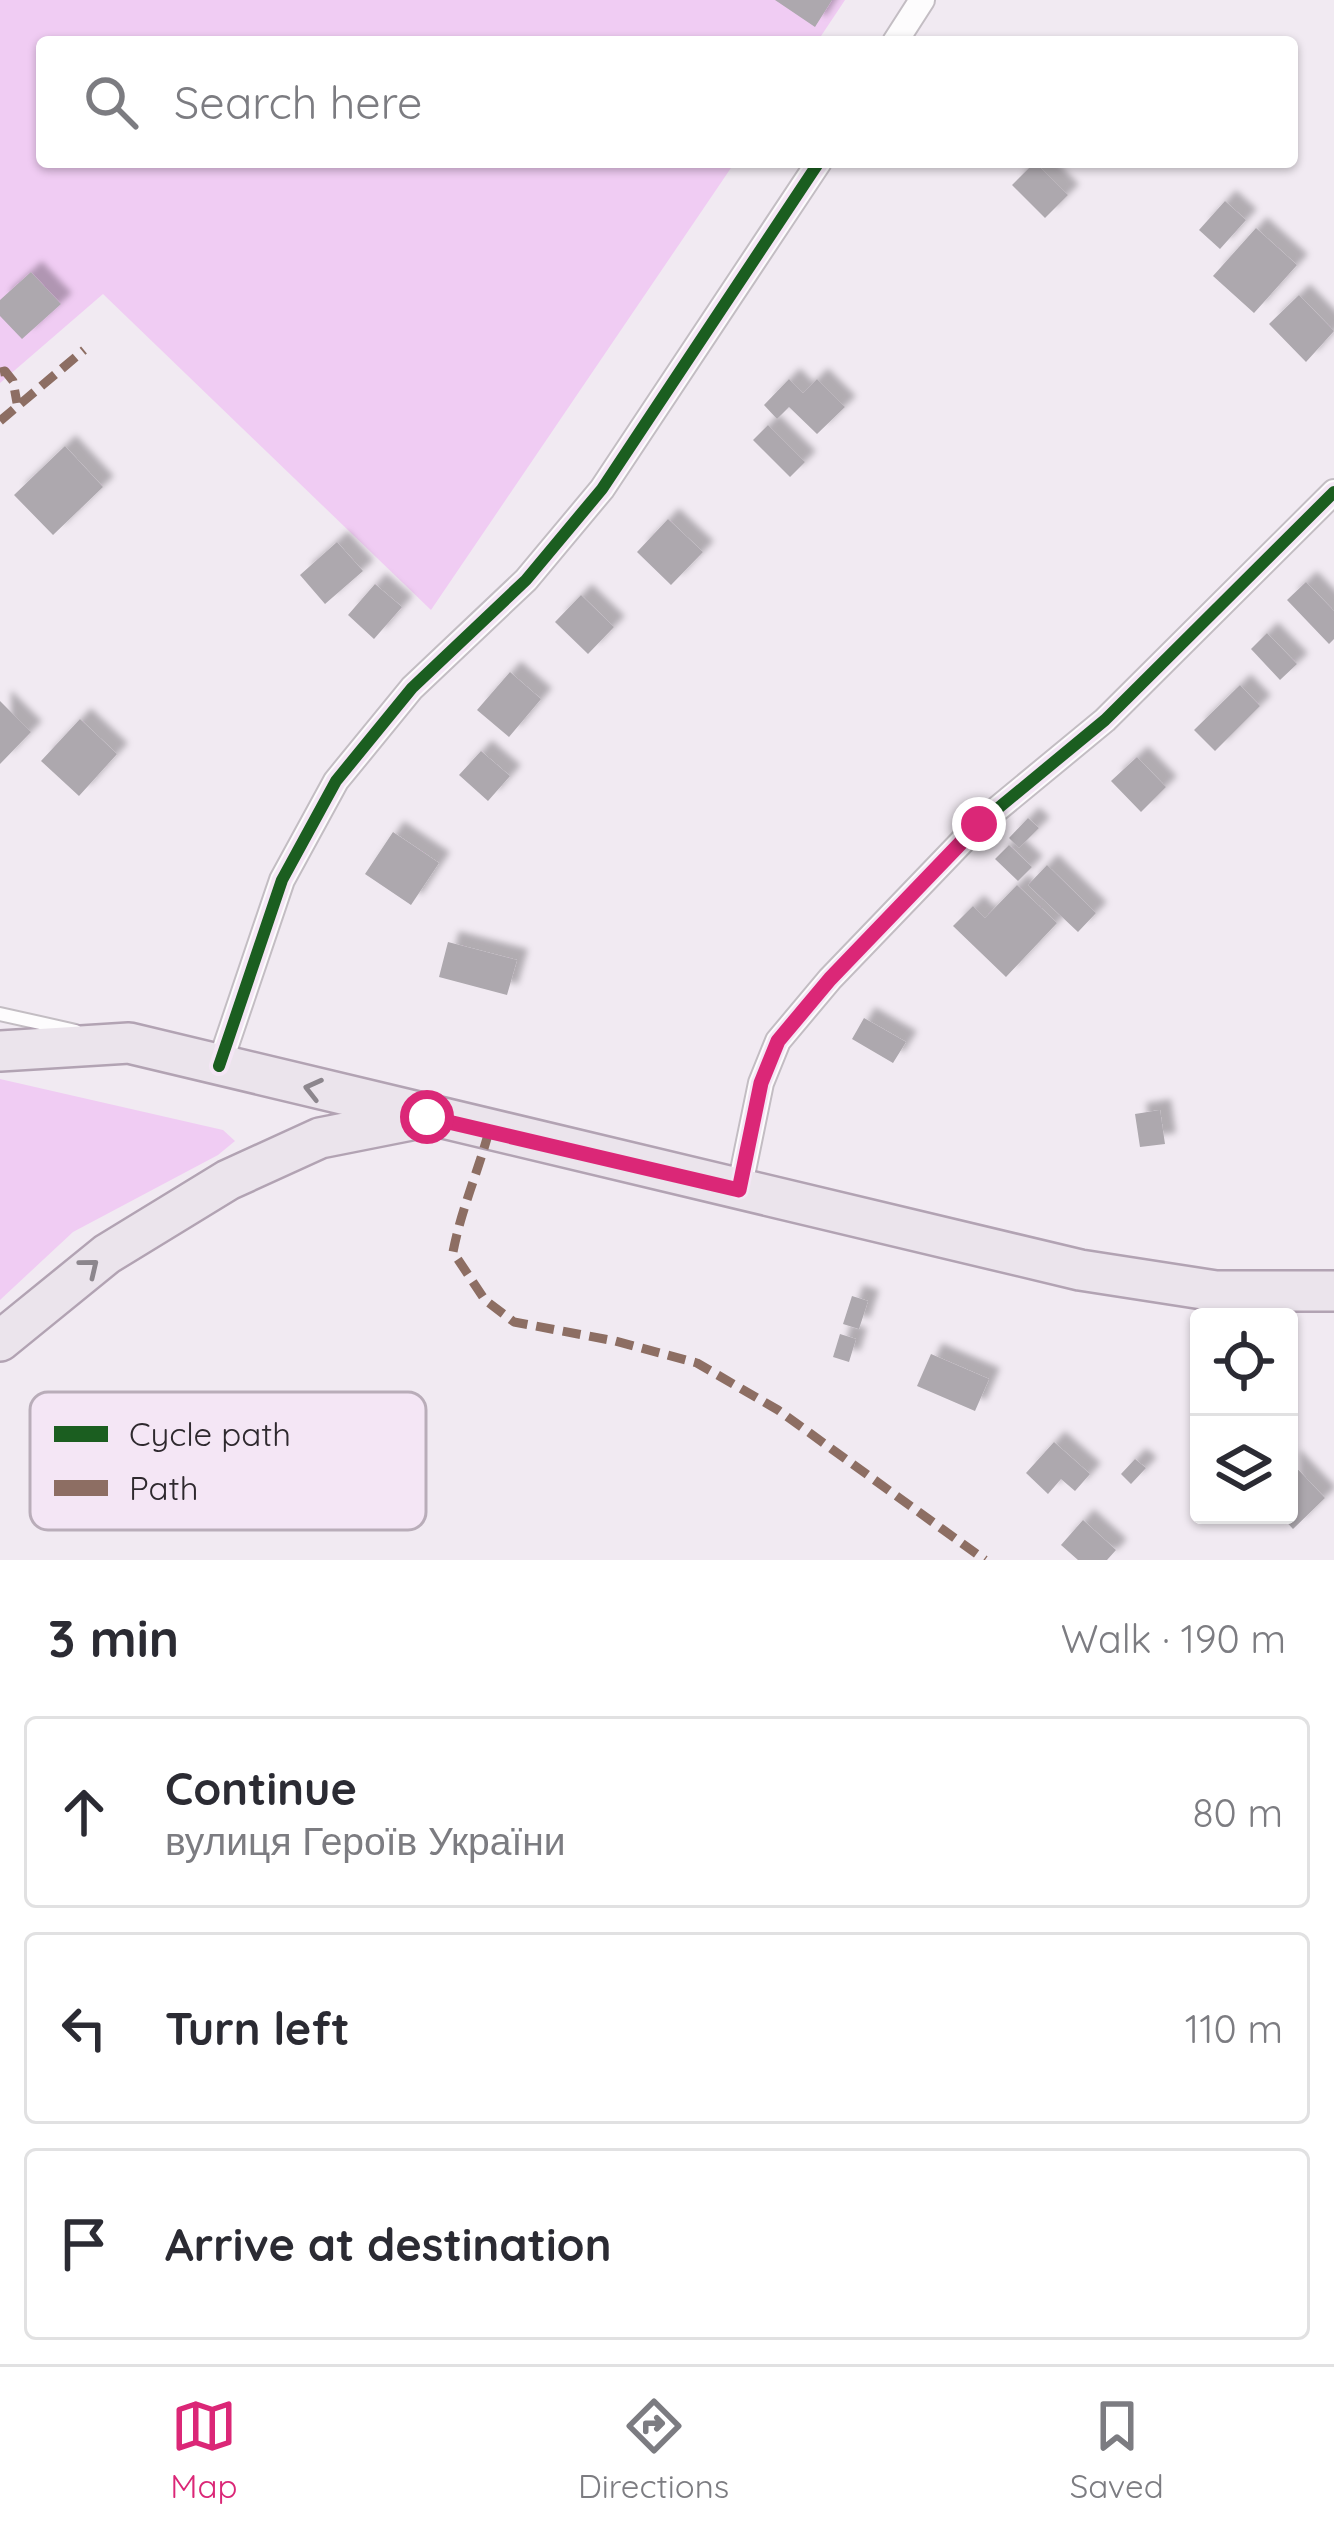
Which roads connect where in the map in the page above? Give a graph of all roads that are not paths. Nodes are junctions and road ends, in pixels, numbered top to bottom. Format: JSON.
{"nodes":[{"id":1,"x":922,"y":0,"type":"edge"},
{"id":2,"x":900,"y":36,"type":"edge"},
{"id":3,"x":816,"y":168,"type":"edge"},
{"id":4,"x":1334,"y":492,"type":"edge"},
{"id":5,"x":0,"y":1014,"type":"edge"},
{"id":6,"x":130,"y":1043,"type":"junction"},
{"id":7,"x":0,"y":1051,"type":"edge"},
{"id":8,"x":219,"y":1066,"type":"junction"},
{"id":9,"x":427,"y":1117,"type":"junction"},
{"id":10,"x":739,"y":1190,"type":"junction"},
{"id":11,"x":1334,"y":1291,"type":"edge"},
{"id":12,"x":0,"y":1341,"type":"edge"}],
"edges":[{"from":1,"to":2,"type":"street"},
{"from":3,"to":8,"type":"street"},
{"from":4,"to":10,"type":"street"},
{"from":5,"to":6,"type":"lane"},
{"from":6,"to":7,"type":"main road"},
{"from":6,"to":8,"type":"main road"},
{"from":9,"to":8,"type":"main road","one_way":true},
{"from":9,"to":10,"type":"main road"},
{"from":12,"to":9,"type":"main road","one_way":true},
{"from":10,"to":11,"type":"main road"}]}
